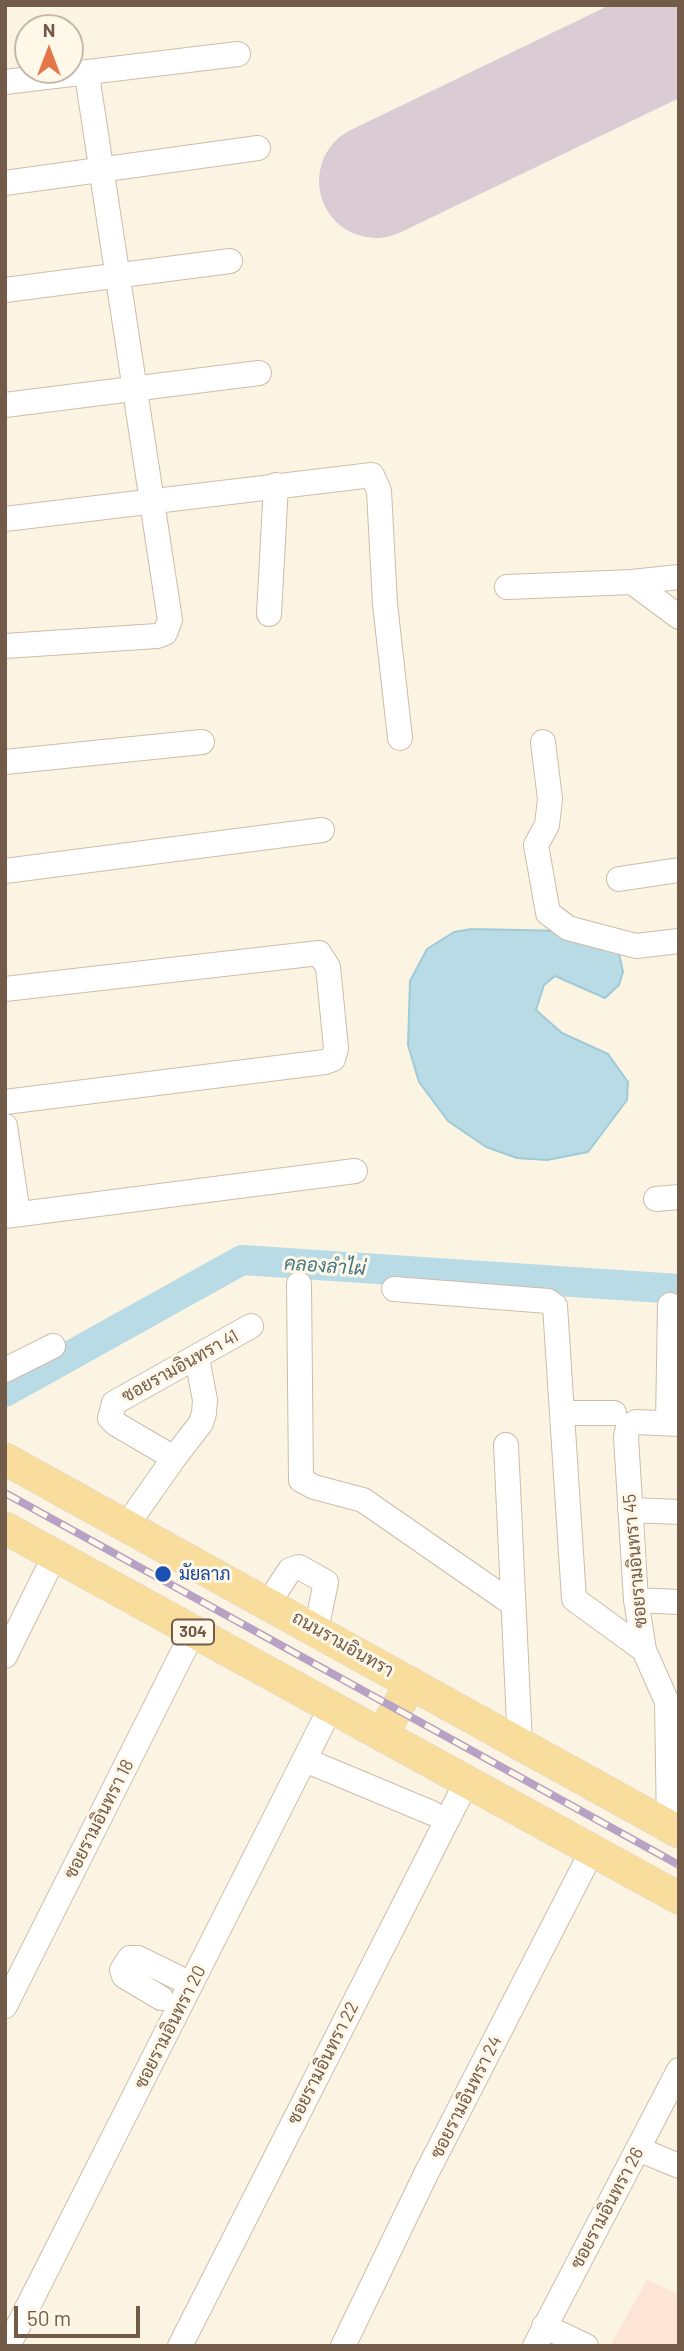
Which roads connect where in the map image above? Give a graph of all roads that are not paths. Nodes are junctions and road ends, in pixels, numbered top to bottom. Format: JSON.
{"nodes":[{"id":1,"x":238,"y":54,"type":"dead end"},
{"id":2,"x":87,"y":75,"type":"junction"},
{"id":3,"x":5,"y":82,"type":"edge"},
{"id":4,"x":258,"y":148,"type":"dead end"},
{"id":5,"x":101,"y":172,"type":"junction"},
{"id":6,"x":5,"y":183,"type":"edge"},
{"id":7,"x":230,"y":261,"type":"dead end"},
{"id":8,"x":117,"y":278,"type":"junction"},
{"id":9,"x":5,"y":290,"type":"edge"},
{"id":10,"x":259,"y":373,"type":"dead end"},
{"id":11,"x":134,"y":390,"type":"junction"},
{"id":12,"x":5,"y":405,"type":"edge"},
{"id":13,"x":276,"y":485,"type":"junction"},
{"id":14,"x":153,"y":502,"type":"junction"},
{"id":15,"x":5,"y":519,"type":"edge"},
{"id":16,"x":679,"y":577,"type":"edge"},
{"id":17,"x":632,"y":582,"type":"junction"},
{"id":18,"x":507,"y":587,"type":"dead end"},
{"id":19,"x":269,"y":614,"type":"dead end"},
{"id":20,"x":679,"y":617,"type":"edge"},
{"id":21,"x":5,"y":646,"type":"edge"},
{"id":22,"x":400,"y":738,"type":"dead end"},
{"id":23,"x":202,"y":742,"type":"dead end"},
{"id":24,"x":543,"y":742,"type":"dead end"},
{"id":25,"x":5,"y":762,"type":"edge"},
{"id":26,"x":322,"y":830,"type":"dead end"},
{"id":27,"x":679,"y":870,"type":"edge"},
{"id":28,"x":5,"y":871,"type":"edge"},
{"id":29,"x":619,"y":879,"type":"dead end"},
{"id":30,"x":679,"y":941,"type":"edge"},
{"id":31,"x":5,"y":989,"type":"edge"},
{"id":32,"x":5,"y":1102,"type":"edge"},
{"id":33,"x":6,"y":1134,"type":"edge"},
{"id":34,"x":355,"y":1171,"type":"dead end"},
{"id":35,"x":12,"y":1215,"type":"edge"},
{"id":36,"x":299,"y":1284,"type":"dead end"},
{"id":37,"x":394,"y":1289,"type":"dead end"},
{"id":38,"x":670,"y":1305,"type":"dead end"},
{"id":39,"x":251,"y":1326,"type":"dead end"},
{"id":40,"x":53,"y":1346,"type":"dead end"},
{"id":41,"x":197,"y":1358,"type":"junction"},
{"id":42,"x":5,"y":1370,"type":"edge"},
{"id":43,"x":562,"y":1413,"type":"junction"},
{"id":44,"x":614,"y":1413,"type":"dead end"},
{"id":45,"x":673,"y":1423,"type":"edge"},
{"id":46,"x":506,"y":1445,"type":"dead end"},
{"id":47,"x":174,"y":1458,"type":"junction"},
{"id":48,"x":5,"y":1459,"type":"edge"},
{"id":49,"x":630,"y":1510,"type":"junction"},
{"id":50,"x":679,"y":1512,"type":"edge"},
{"id":51,"x":127,"y":1525,"type":"junction"},
{"id":52,"x":5,"y":1528,"type":"edge"},
{"id":53,"x":55,"y":1555,"type":"junction"},
{"id":54,"x":636,"y":1600,"type":"junction"},
{"id":55,"x":270,"y":1602,"type":"junction"},
{"id":56,"x":679,"y":1602,"type":"edge"},
{"id":57,"x":513,"y":1604,"type":"junction"},
{"id":58,"x":316,"y":1630,"type":"junction"},
{"id":59,"x":193,"y":1632,"type":"junction"},
{"id":60,"x":644,"y":1650,"type":"junction"},
{"id":61,"x":5,"y":1656,"type":"edge"},
{"id":62,"x":411,"y":1683,"type":"junction"},
{"id":63,"x":673,"y":1702,"type":"edge"},
{"id":64,"x":331,"y":1707,"type":"junction"},
{"id":65,"x":383,"y":1735,"type":"junction"},
{"id":66,"x":520,"y":1744,"type":"junction"},
{"id":67,"x":305,"y":1759,"type":"junction"},
{"id":68,"x":467,"y":1781,"type":"junction"},
{"id":69,"x":432,"y":1813,"type":"dead end"},
{"id":70,"x":674,"y":1829,"type":"edge"},
{"id":71,"x":592,"y":1851,"type":"junction"},
{"id":72,"x":679,"y":1898,"type":"edge"},
{"id":73,"x":191,"y":1984,"type":"junction"},
{"id":74,"x":161,"y":1998,"type":"dead end"},
{"id":75,"x":5,"y":2006,"type":"edge"},
{"id":76,"x":679,"y":2070,"type":"edge"},
{"id":77,"x":638,"y":2149,"type":"junction"},
{"id":78,"x":679,"y":2166,"type":"edge"},
{"id":79,"x":9,"y":2334,"type":"edge"},
{"id":80,"x":540,"y":2336,"type":"edge"},
{"id":81,"x":180,"y":2346,"type":"edge"},
{"id":82,"x":343,"y":2346,"type":"edge"},
{"id":83,"x":586,"y":2346,"type":"edge"}],
"edges":[{"from":1,"to":2,"type":"street"},
{"from":2,"to":3,"type":"street"},
{"from":2,"to":5,"type":"street"},
{"from":4,"to":5,"type":"street"},
{"from":5,"to":6,"type":"street"},
{"from":5,"to":8,"type":"street"},
{"from":7,"to":8,"type":"street"},
{"from":8,"to":9,"type":"street"},
{"from":8,"to":11,"type":"street"},
{"from":10,"to":11,"type":"street"},
{"from":11,"to":12,"type":"street"},
{"from":11,"to":14,"type":"street"},
{"from":13,"to":14,"type":"street"},
{"from":13,"to":19,"type":"street"},
{"from":13,"to":22,"type":"street"},
{"from":14,"to":15,"type":"street"},
{"from":14,"to":21,"type":"street"},
{"from":16,"to":17,"type":"street"},
{"from":17,"to":18,"type":"street"},
{"from":17,"to":20,"type":"street"},
{"from":23,"to":25,"type":"street"},
{"from":24,"to":30,"type":"street"},
{"from":26,"to":28,"type":"street"},
{"from":27,"to":29,"type":"street"},
{"from":31,"to":32,"type":"street"},
{"from":33,"to":35,"type":"street"},
{"from":34,"to":35,"type":"street"},
{"from":36,"to":57,"type":"street"},
{"from":37,"to":43,"type":"street"},
{"from":38,"to":45,"type":"street"},
{"from":39,"to":41,"type":"street","name":"ซอยรามอินทรา 41"},
{"from":40,"to":42,"type":"street"},
{"from":41,"to":47,"type":"street"},
{"from":41,"to":47,"type":"street","name":"ซอยรามอินทรา 41"},
{"from":43,"to":44,"type":"street"},
{"from":43,"to":60,"type":"street"},
{"from":45,"to":49,"type":"street","name":"ซอยรามอินทรา 45"},
{"from":46,"to":57,"type":"street"},
{"from":47,"to":51,"type":"street"},
{"from":48,"to":51,"type":"main road","name":"ถนนรามอินทรา"},
{"from":49,"to":50,"type":"street"},
{"from":49,"to":54,"type":"street","name":"ซอยรามอินทรา 45"},
{"from":51,"to":55,"type":"main road","name":"ถนนรามอินทรา"},
{"from":52,"to":53,"type":"main road","number":"304"},
{"from":53,"to":59,"type":"main road","number":"304"},
{"from":53,"to":61,"type":"street"},
{"from":54,"to":56,"type":"street"},
{"from":54,"to":60,"type":"street","name":"ซอยรามอินทรา 45"},
{"from":55,"to":58,"type":"main road","name":"ถนนรามอินทรา"},
{"from":55,"to":58,"type":"street"},
{"from":57,"to":66,"type":"street"},
{"from":58,"to":62,"type":"main road","name":"ถนนรามอินทรา"},
{"from":59,"to":64,"type":"main road","number":"304"},
{"from":59,"to":75,"type":"street","name":"ซอยรามอินทรา 18"},
{"from":60,"to":63,"type":"street","name":"ซอยรามอินทรา 45"},
{"from":62,"to":65,"type":"main road"},
{"from":62,"to":66,"type":"main road","name":"ถนนรามอินทรา"},
{"from":63,"to":70,"type":"street","name":"ซอยรามอินทรา 45"},
{"from":64,"to":65,"type":"main road","number":"304"},
{"from":64,"to":67,"type":"street","name":"ซอยรามอินทรา 20"},
{"from":65,"to":68,"type":"main road","number":"304"},
{"from":66,"to":70,"type":"main road","name":"ถนนรามอินทรา"},
{"from":67,"to":69,"type":"street"},
{"from":67,"to":73,"type":"street","name":"ซอยรามอินทรา 20"},
{"from":68,"to":71,"type":"main road","number":"304"},
{"from":68,"to":81,"type":"street","name":"ซอยรามอินทรา 22"},
{"from":71,"to":72,"type":"main road","number":"304"},
{"from":71,"to":82,"type":"street","name":"ซอยรามอินทรา 24"},
{"from":73,"to":74,"type":"street"},
{"from":73,"to":79,"type":"street","name":"ซอยรามอินทรา 20"},
{"from":76,"to":77,"type":"street","name":"ซอยรามอินทรา 26"},
{"from":77,"to":78,"type":"street"},
{"from":77,"to":80,"type":"street","name":"ซอยรามอินทรา 26"},
{"from":80,"to":83,"type":"street"}]}
